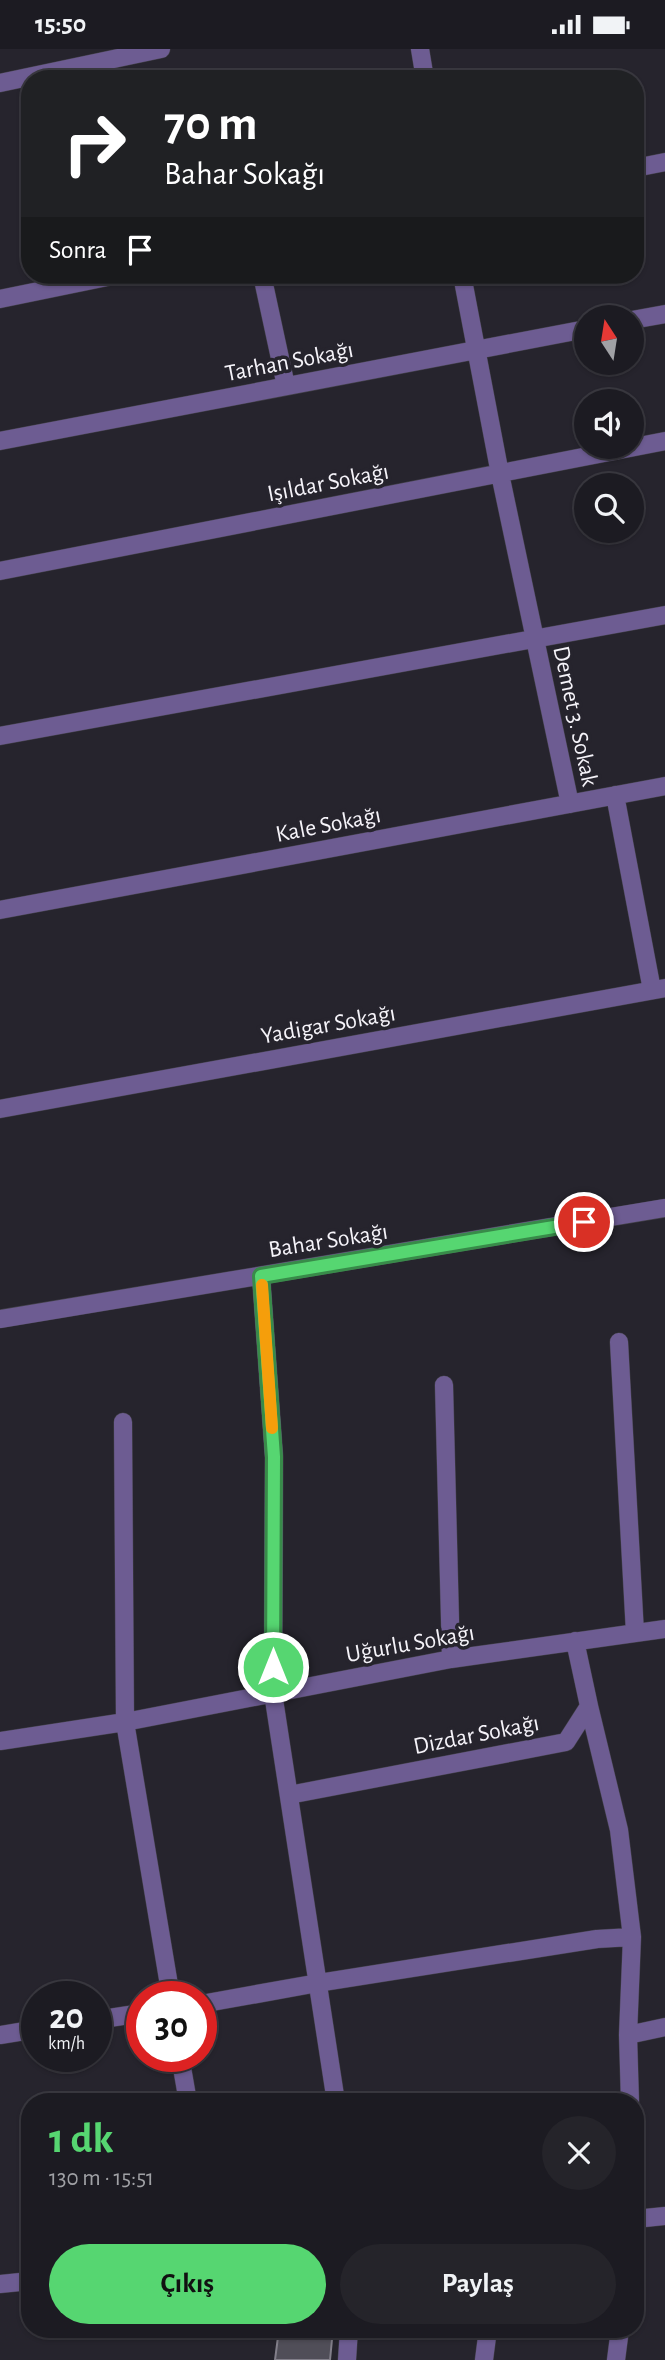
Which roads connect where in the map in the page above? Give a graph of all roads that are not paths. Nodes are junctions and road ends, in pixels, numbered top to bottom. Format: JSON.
{"nodes":[{"id":1,"x":160,"y":49,"type":"edge"},
{"id":2,"x":420,"y":49,"type":"edge"},
{"id":3,"x":61,"y":70,"type":"edge"},
{"id":4,"x":424,"y":70,"type":"edge"},
{"id":5,"x":21,"y":79,"type":"edge"},
{"id":6,"x":0,"y":83,"type":"edge"},
{"id":7,"x":665,"y":162,"type":"edge"},
{"id":8,"x":644,"y":166,"type":"edge"},
{"id":9,"x":73,"y":284,"type":"edge"},
{"id":10,"x":264,"y":284,"type":"edge"},
{"id":11,"x":464,"y":284,"type":"edge"},
{"id":12,"x":0,"y":299,"type":"edge"},
{"id":13,"x":665,"y":314,"type":"edge"},
{"id":14,"x":644,"y":318,"type":"edge"},
{"id":15,"x":574,"y":331,"type":"edge"},
{"id":16,"x":478,"y":350,"type":"junction"},
{"id":17,"x":286,"y":386,"type":"junction"},
{"id":18,"x":0,"y":441,"type":"edge"},
{"id":19,"x":665,"y":441,"type":"edge"},
{"id":20,"x":500,"y":474,"type":"junction"},
{"id":21,"x":0,"y":571,"type":"edge"},
{"id":22,"x":665,"y":615,"type":"edge"},
{"id":23,"x":535,"y":639,"type":"junction"},
{"id":24,"x":0,"y":736,"type":"edge"},
{"id":25,"x":665,"y":786,"type":"edge"},
{"id":26,"x":615,"y":796,"type":"junction"},
{"id":27,"x":570,"y":804,"type":"junction"},
{"id":28,"x":0,"y":910,"type":"edge"},
{"id":29,"x":659,"y":989,"type":"edge"},
{"id":30,"x":0,"y":1109,"type":"edge"},
{"id":31,"x":665,"y":1208,"type":"edge"},
{"id":32,"x":261,"y":1276,"type":"junction"},
{"id":33,"x":0,"y":1319,"type":"edge"},
{"id":34,"x":619,"y":1342,"type":"dead end"},
{"id":35,"x":444,"y":1385,"type":"dead end"},
{"id":36,"x":123,"y":1422,"type":"dead end"},
{"id":37,"x":665,"y":1629,"type":"edge"},
{"id":38,"x":635,"y":1633,"type":"junction"},
{"id":39,"x":575,"y":1641,"type":"junction"},
{"id":40,"x":450,"y":1659,"type":"junction"},
{"id":41,"x":273,"y":1693,"type":"junction"},
{"id":42,"x":589,"y":1706,"type":"junction"},
{"id":43,"x":125,"y":1721,"type":"junction"},
{"id":44,"x":0,"y":1741,"type":"edge"},
{"id":45,"x":289,"y":1795,"type":"junction"},
{"id":46,"x":632,"y":1937,"type":"junction"},
{"id":47,"x":168,"y":1981,"type":"edge"},
{"id":48,"x":318,"y":1983,"type":"junction"},
{"id":49,"x":217,"y":2001,"type":"edge"},
{"id":50,"x":665,"y":2027,"type":"edge"},
{"id":51,"x":21,"y":2032,"type":"edge"},
{"id":52,"x":0,"y":2035,"type":"edge"},
{"id":53,"x":628,"y":2035,"type":"junction"},
{"id":54,"x":183,"y":2072,"type":"edge"},
{"id":55,"x":186,"y":2093,"type":"edge"},
{"id":56,"x":335,"y":2093,"type":"edge"},
{"id":57,"x":630,"y":2093,"type":"edge"},
{"id":58,"x":665,"y":2216,"type":"edge"},
{"id":59,"x":644,"y":2218,"type":"edge"},
{"id":60,"x":21,"y":2281,"type":"edge"},
{"id":61,"x":0,"y":2284,"type":"edge"},
{"id":62,"x":348,"y":2338,"type":"edge"},
{"id":63,"x":487,"y":2338,"type":"edge"},
{"id":64,"x":619,"y":2338,"type":"edge"},
{"id":65,"x":347,"y":2360,"type":"edge"},
{"id":66,"x":484,"y":2360,"type":"edge"},
{"id":67,"x":616,"y":2360,"type":"edge"}],
"edges":[{"from":1,"to":3,"type":"street"},
{"from":2,"to":4,"type":"street"},
{"from":5,"to":6,"type":"street"},
{"from":7,"to":8,"type":"street"},
{"from":9,"to":12,"type":"street"},
{"from":10,"to":17,"type":"street"},
{"from":11,"to":16,"type":"street","name":"Demet 3. Sokak"},
{"from":13,"to":14,"type":"street"},
{"from":15,"to":16,"type":"street","name":"Tarhan Sokağı"},
{"from":16,"to":17,"type":"street","name":"Tarhan Sokağı"},
{"from":16,"to":20,"type":"street","name":"Demet 3. Sokak"},
{"from":17,"to":18,"type":"street","name":"Tarhan Sokağı"},
{"from":19,"to":20,"type":"street","name":"Işıldar Sokağı"},
{"from":20,"to":21,"type":"street","name":"Işıldar Sokağı"},
{"from":20,"to":23,"type":"street","name":"Demet 3. Sokak"},
{"from":22,"to":23,"type":"street"},
{"from":23,"to":24,"type":"street"},
{"from":23,"to":27,"type":"street","name":"Demet 3. Sokak"},
{"from":25,"to":26,"type":"street","name":"Kale Sokağı"},
{"from":26,"to":27,"type":"street","name":"Kale Sokağı"},
{"from":26,"to":29,"type":"street"},
{"from":27,"to":28,"type":"street","name":"Kale Sokağı"},
{"from":29,"to":30,"type":"street","name":"Yadigar Sokağı"},
{"from":31,"to":32,"type":"street","name":"Bahar Sokağı"},
{"from":32,"to":33,"type":"street","name":"Bahar Sokağı"},
{"from":32,"to":41,"type":"street"},
{"from":34,"to":38,"type":"street"},
{"from":35,"to":40,"type":"street"},
{"from":36,"to":43,"type":"street"},
{"from":37,"to":38,"type":"street","name":"Uğurlu Sokağı"},
{"from":38,"to":39,"type":"street","name":"Uğurlu Sokağı"},
{"from":39,"to":40,"type":"street","name":"Uğurlu Sokağı"},
{"from":39,"to":42,"type":"street"},
{"from":40,"to":41,"type":"street","name":"Uğurlu Sokağı"},
{"from":41,"to":43,"type":"street","name":"Uğurlu Sokağı"},
{"from":41,"to":45,"type":"street"},
{"from":42,"to":45,"type":"street","name":"Dizdar Sokağı"},
{"from":42,"to":46,"type":"street"},
{"from":43,"to":44,"type":"street","name":"Uğurlu Sokağı"},
{"from":43,"to":47,"type":"street"},
{"from":45,"to":48,"type":"street"},
{"from":46,"to":48,"type":"street"},
{"from":46,"to":53,"type":"street"},
{"from":48,"to":49,"type":"street"},
{"from":48,"to":56,"type":"street"},
{"from":50,"to":53,"type":"street"},
{"from":51,"to":52,"type":"street"},
{"from":53,"to":57,"type":"street"},
{"from":54,"to":55,"type":"street"},
{"from":58,"to":59,"type":"street"},
{"from":60,"to":61,"type":"street"},
{"from":62,"to":65,"type":"street"},
{"from":63,"to":66,"type":"street"},
{"from":64,"to":67,"type":"street"}]}
